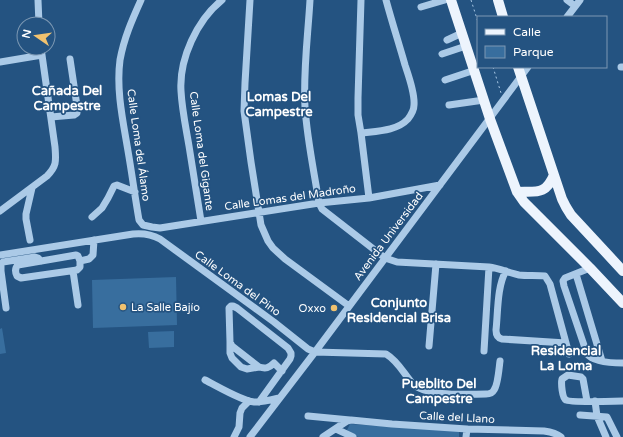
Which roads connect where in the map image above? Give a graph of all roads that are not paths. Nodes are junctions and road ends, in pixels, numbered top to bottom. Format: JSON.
{"nodes":[{"id":1,"x":38,"y":0,"type":"edge"},
{"id":2,"x":142,"y":0,"type":"edge"},
{"id":3,"x":222,"y":0,"type":"edge"},
{"id":4,"x":250,"y":0,"type":"edge"},
{"id":5,"x":310,"y":0,"type":"edge"},
{"id":6,"x":361,"y":0,"type":"edge"},
{"id":7,"x":386,"y":0,"type":"edge"},
{"id":8,"x":444,"y":0,"type":"edge"},
{"id":9,"x":451,"y":0,"type":"edge"},
{"id":10,"x":498,"y":0,"type":"edge"},
{"id":11,"x":567,"y":0,"type":"edge"},
{"id":12,"x":580,"y":0,"type":"edge"},
{"id":13,"x":575,"y":6,"type":"junction"},
{"id":14,"x":421,"y":7,"type":"dead end"},
{"id":15,"x":39,"y":16,"type":"edge"},
{"id":16,"x":503,"y":16,"type":"edge"},
{"id":17,"x":567,"y":16,"type":"edge"},
{"id":18,"x":462,"y":33,"type":"junction"},
{"id":19,"x":446,"y":40,"type":"dead end"},
{"id":20,"x":466,"y":46,"type":"junction"},
{"id":21,"x":442,"y":54,"type":"dead end"},
{"id":22,"x":23,"y":56,"type":"edge"},
{"id":23,"x":43,"y":56,"type":"edge"},
{"id":24,"x":70,"y":60,"type":"dead end"},
{"id":25,"x":0,"y":62,"type":"edge"},
{"id":26,"x":475,"y":70,"type":"junction"},
{"id":27,"x":519,"y":72,"type":"edge"},
{"id":28,"x":445,"y":80,"type":"dead end"},
{"id":29,"x":484,"y":100,"type":"junction"},
{"id":30,"x":449,"y":105,"type":"dead end"},
{"id":31,"x":51,"y":117,"type":"junction"},
{"id":32,"x":490,"y":119,"type":"junction"},
{"id":33,"x":362,"y":133,"type":"junction"},
{"id":34,"x":554,"y":175,"type":"junction"},
{"id":35,"x":440,"y":185,"type":"junction"},
{"id":36,"x":32,"y":188,"type":"junction"},
{"id":37,"x":135,"y":192,"type":"junction"},
{"id":38,"x":517,"y":192,"type":"junction"},
{"id":39,"x":369,"y":198,"type":"junction"},
{"id":40,"x":319,"y":203,"type":"junction"},
{"id":41,"x":0,"y":211,"type":"edge"},
{"id":42,"x":259,"y":212,"type":"junction"},
{"id":43,"x":92,"y":217,"type":"dead end"},
{"id":44,"x":201,"y":221,"type":"junction"},
{"id":45,"x":142,"y":225,"type":"joint"},
{"id":46,"x":30,"y":240,"type":"dead end"},
{"id":47,"x":94,"y":240,"type":"junction"},
{"id":48,"x":0,"y":255,"type":"edge"},
{"id":49,"x":385,"y":258,"type":"junction"},
{"id":50,"x":42,"y":261,"type":"junction"},
{"id":51,"x":80,"y":261,"type":"junction"},
{"id":52,"x":436,"y":264,"type":"junction"},
{"id":53,"x":489,"y":267,"type":"junction"},
{"id":54,"x":590,"y":268,"type":"junction"},
{"id":55,"x":73,"y":271,"type":"junction"},
{"id":56,"x":506,"y":271,"type":"junction"},
{"id":57,"x":623,"y":271,"type":"edge"},
{"id":58,"x":576,"y":274,"type":"junction"},
{"id":59,"x":622,"y":303,"type":"edge"},
{"id":60,"x":78,"y":305,"type":"dead end"},
{"id":61,"x":349,"y":306,"type":"junction"},
{"id":62,"x":6,"y":308,"type":"dead end"},
{"id":63,"x":230,"y":342,"type":"junction"},
{"id":64,"x":566,"y":343,"type":"junction"},
{"id":65,"x":429,"y":346,"type":"dead end"},
{"id":66,"x":484,"y":351,"type":"dead end"},
{"id":67,"x":315,"y":352,"type":"junction"},
{"id":68,"x":569,"y":354,"type":"dead end"},
{"id":69,"x":602,"y":361,"type":"junction"},
{"id":70,"x":500,"y":362,"type":"dead end"},
{"id":71,"x":623,"y":363,"type":"edge"},
{"id":72,"x":259,"y":367,"type":"junction"},
{"id":73,"x":282,"y":371,"type":"junction"},
{"id":74,"x":205,"y":380,"type":"dead end"},
{"id":75,"x":279,"y":398,"type":"junction"},
{"id":76,"x":249,"y":401,"type":"junction"},
{"id":77,"x":587,"y":401,"type":"junction"},
{"id":78,"x":595,"y":401,"type":"junction"},
{"id":79,"x":623,"y":401,"type":"edge"},
{"id":80,"x":259,"y":402,"type":"junction"},
{"id":81,"x":580,"y":415,"type":"dead end"},
{"id":82,"x":308,"y":416,"type":"dead end"},
{"id":83,"x":598,"y":416,"type":"junction"},
{"id":84,"x":351,"y":420,"type":"junction"},
{"id":85,"x":336,"y":429,"type":"junction"},
{"id":86,"x":466,"y":429,"type":"junction"},
{"id":87,"x":520,"y":434,"type":"edge"},
{"id":88,"x":234,"y":437,"type":"edge"},
{"id":89,"x":250,"y":437,"type":"edge"},
{"id":90,"x":323,"y":437,"type":"edge"},
{"id":91,"x":353,"y":437,"type":"edge"},
{"id":92,"x":466,"y":437,"type":"edge"},
{"id":93,"x":561,"y":437,"type":"edge"},
{"id":94,"x":606,"y":437,"type":"edge"},
{"id":95,"x":617,"y":437,"type":"edge"}],
"edges":[{"from":1,"to":15,"type":"street"},
{"from":2,"to":37,"type":"street","name":"Calle Loma del Álamo"},
{"from":3,"to":44,"type":"street","name":"Calle Loma del Gigante"},
{"from":4,"to":42,"type":"street"},
{"from":5,"to":40,"type":"street"},
{"from":6,"to":33,"type":"street"},
{"from":7,"to":33,"type":"street"},
{"from":8,"to":14,"type":"street"},
{"from":9,"to":18,"type":"main road"},
{"from":10,"to":16,"type":"main road"},
{"from":11,"to":13,"type":"street"},
{"from":12,"to":13,"type":"street"},
{"from":13,"to":17,"type":"street"},
{"from":18,"to":19,"type":"street"},
{"from":18,"to":20,"type":"main road"},
{"from":20,"to":21,"type":"street"},
{"from":20,"to":26,"type":"main road"},
{"from":22,"to":25,"type":"street"},
{"from":23,"to":31,"type":"street"},
{"from":24,"to":31,"type":"street"},
{"from":26,"to":28,"type":"street"},
{"from":26,"to":29,"type":"main road"},
{"from":27,"to":32,"type":"street","name":"Avenida Universidad"},
{"from":27,"to":34,"type":"main road"},
{"from":29,"to":30,"type":"street"},
{"from":29,"to":32,"type":"main road"},
{"from":31,"to":36,"type":"street"},
{"from":32,"to":35,"type":"street","name":"Avenida Universidad"},
{"from":32,"to":38,"type":"main road"},
{"from":33,"to":39,"type":"street"},
{"from":34,"to":38,"type":"main road"},
{"from":34,"to":57,"type":"main road"},
{"from":35,"to":39,"type":"street","name":"Calle Lomas del Madroño"},
{"from":35,"to":49,"type":"street","name":"Avenida Universidad"},
{"from":36,"to":41,"type":"street"},
{"from":36,"to":46,"type":"street"},
{"from":37,"to":43,"type":"street"},
{"from":37,"to":45,"type":"street","name":"Calle Loma del Álamo"},
{"from":38,"to":54,"type":"main road"},
{"from":39,"to":40,"type":"street","name":"Calle Lomas del Madroño"},
{"from":40,"to":42,"type":"street","name":"Calle Lomas del Madroño"},
{"from":40,"to":49,"type":"street"},
{"from":42,"to":44,"type":"street","name":"Calle Lomas del Madroño"},
{"from":42,"to":61,"type":"street"},
{"from":44,"to":45,"type":"street","name":"Calle Lomas del Madroño"},
{"from":47,"to":48,"type":"street"},
{"from":47,"to":51,"type":"street"},
{"from":47,"to":67,"type":"street","name":"Calle Loma del Pino"},
{"from":49,"to":52,"type":"street"},
{"from":49,"to":61,"type":"street","name":"Avenida Universidad"},
{"from":50,"to":51,"type":"street"},
{"from":50,"to":55,"type":"street"},
{"from":50,"to":62,"type":"street"},
{"from":51,"to":55,"type":"street"},
{"from":52,"to":53,"type":"street"},
{"from":52,"to":65,"type":"street"},
{"from":53,"to":56,"type":"street"},
{"from":53,"to":66,"type":"street"},
{"from":54,"to":58,"type":"street"},
{"from":54,"to":59,"type":"main road"},
{"from":55,"to":60,"type":"street"},
{"from":56,"to":64,"type":"street"},
{"from":56,"to":64,"type":"street"},
{"from":58,"to":69,"type":"street"},
{"from":58,"to":69,"type":"street"},
{"from":61,"to":67,"type":"street","name":"Avenida Universidad"},
{"from":63,"to":72,"type":"street"},
{"from":63,"to":72,"type":"street"},
{"from":63,"to":73,"type":"street"},
{"from":64,"to":68,"type":"street"},
{"from":67,"to":70,"type":"street"},
{"from":67,"to":75,"type":"street","name":"Avenida Universidad"},
{"from":69,"to":71,"type":"street"},
{"from":72,"to":73,"type":"street"},
{"from":73,"to":80,"type":"street"},
{"from":74,"to":76,"type":"street"},
{"from":75,"to":80,"type":"street"},
{"from":75,"to":89,"type":"street","name":"Avenida Universidad"},
{"from":76,"to":80,"type":"street"},
{"from":76,"to":88,"type":"street"},
{"from":77,"to":77,"type":"street"},
{"from":77,"to":78,"type":"street"},
{"from":78,"to":79,"type":"street"},
{"from":78,"to":83,"type":"street"},
{"from":81,"to":83,"type":"street"},
{"from":82,"to":84,"type":"street","name":"Calle del Llano"},
{"from":83,"to":94,"type":"street"},
{"from":83,"to":95,"type":"street"},
{"from":84,"to":85,"type":"street"},
{"from":84,"to":86,"type":"street","name":"Calle del Llano"},
{"from":85,"to":90,"type":"street"},
{"from":85,"to":91,"type":"street"},
{"from":86,"to":87,"type":"street","name":"Calle del Llano"},
{"from":86,"to":92,"type":"street"},
{"from":87,"to":93,"type":"street","name":"Calle del Llano"}]}
